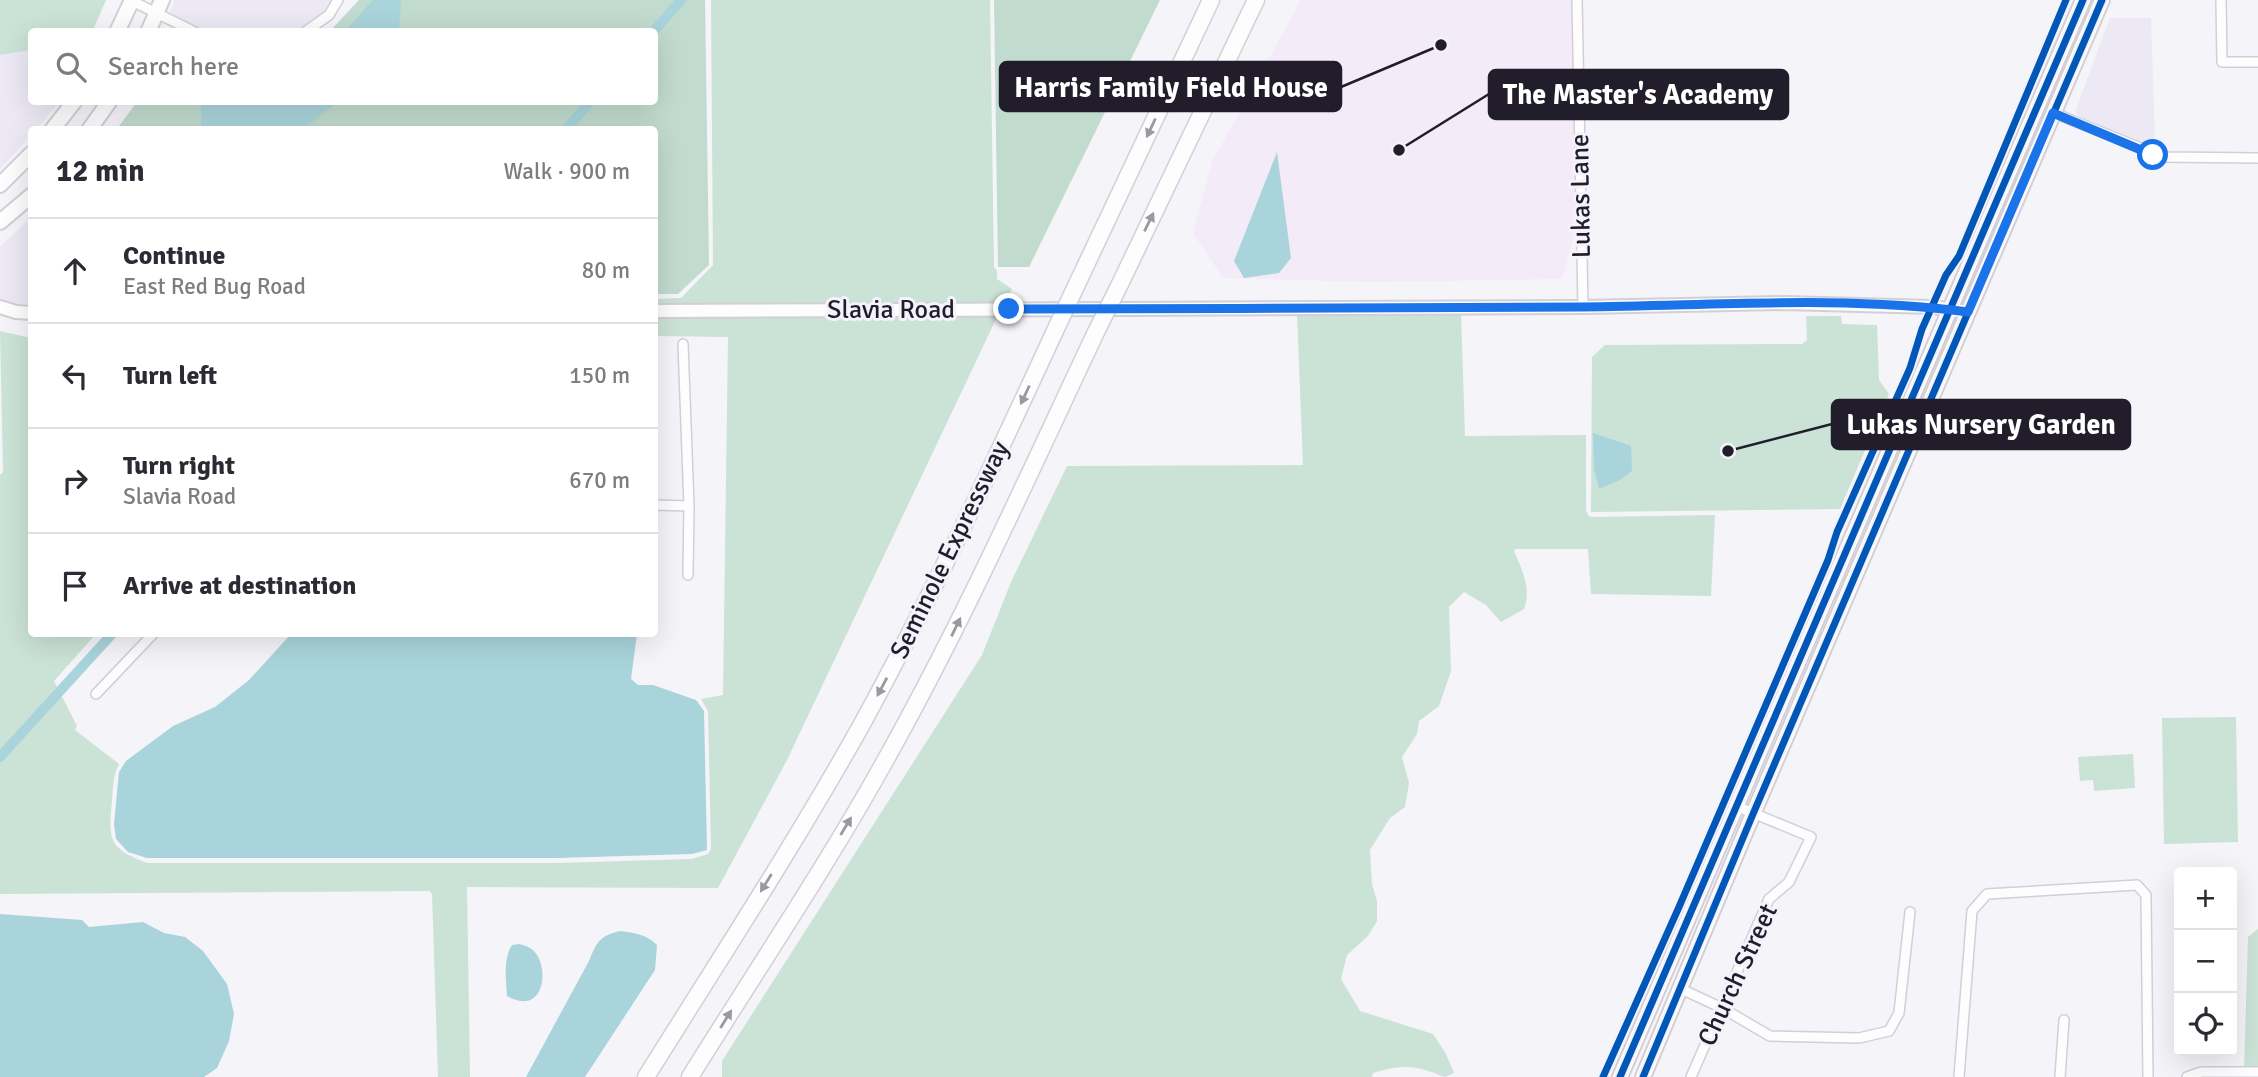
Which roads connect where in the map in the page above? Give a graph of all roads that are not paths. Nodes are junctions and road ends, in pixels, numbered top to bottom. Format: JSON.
{"nodes":[{"id":1,"x":132,"y":0,"type":"edge"},
{"id":2,"x":338,"y":0,"type":"edge"},
{"id":3,"x":1211,"y":0,"type":"edge"},
{"id":4,"x":1256,"y":0,"type":"edge"},
{"id":5,"x":1577,"y":0,"type":"edge"},
{"id":6,"x":2082,"y":0,"type":"edge"},
{"id":7,"x":2102,"y":0,"type":"edge"},
{"id":8,"x":2221,"y":0,"type":"edge"},
{"id":9,"x":160,"y":7,"type":"edge"},
{"id":10,"x":119,"y":28,"type":"edge"},
{"id":11,"x":150,"y":28,"type":"edge"},
{"id":12,"x":189,"y":28,"type":"edge"},
{"id":13,"x":311,"y":28,"type":"edge"},
{"id":14,"x":2082,"y":47,"type":"junction"},
{"id":15,"x":2258,"y":62,"type":"edge"},
{"id":16,"x":72,"y":105,"type":"edge"},
{"id":17,"x":107,"y":105,"type":"edge"},
{"id":18,"x":2053,"y":113,"type":"junction"},
{"id":19,"x":55,"y":126,"type":"edge"},
{"id":20,"x":92,"y":126,"type":"edge"},
{"id":21,"x":28,"y":157,"type":"edge"},
{"id":22,"x":2258,"y":158,"type":"edge"},
{"id":23,"x":0,"y":185,"type":"edge"},
{"id":24,"x":28,"y":198,"type":"edge"},
{"id":25,"x":0,"y":222,"type":"edge"},
{"id":26,"x":0,"y":307,"type":"edge"},
{"id":27,"x":1583,"y":307,"type":"junction"},
{"id":28,"x":1949,"y":310,"type":"junction"},
{"id":29,"x":658,"y":311,"type":"edge"},
{"id":30,"x":1968,"y":312,"type":"junction"},
{"id":31,"x":28,"y":313,"type":"edge"},
{"id":32,"x":683,"y":344,"type":"dead end"},
{"id":33,"x":658,"y":505,"type":"edge"},
{"id":34,"x":689,"y":506,"type":"junction"},
{"id":35,"x":688,"y":575,"type":"dead end"},
{"id":36,"x":150,"y":637,"type":"edge"},
{"id":37,"x":96,"y":694,"type":"dead end"},
{"id":38,"x":1736,"y":806,"type":"junction"},
{"id":39,"x":1753,"y":814,"type":"junction"},
{"id":40,"x":1910,"y":912,"type":"dead end"},
{"id":41,"x":1679,"y":988,"type":"junction"},
{"id":42,"x":1722,"y":1008,"type":"junction"},
{"id":43,"x":2064,"y":1020,"type":"dead end"},
{"id":44,"x":2258,"y":1072,"type":"edge"},
{"id":45,"x":646,"y":1077,"type":"edge"},
{"id":46,"x":690,"y":1077,"type":"edge"},
{"id":47,"x":1619,"y":1077,"type":"edge"},
{"id":48,"x":1643,"y":1077,"type":"edge"},
{"id":49,"x":1691,"y":1077,"type":"edge"},
{"id":50,"x":1959,"y":1077,"type":"edge"},
{"id":51,"x":2060,"y":1077,"type":"edge"},
{"id":52,"x":2148,"y":1077,"type":"edge"},
{"id":53,"x":2187,"y":1077,"type":"edge"}],
"edges":[{"from":1,"to":9,"type":"street"},
{"from":1,"to":10,"type":"main road"},
{"from":2,"to":13,"type":"street"},
{"from":3,"to":45,"type":"highway","name":"Seminole Expressway","one_way":true,"bridge":true},
{"from":46,"to":4,"type":"highway","name":"Seminole Expressway","one_way":true,"bridge":true},
{"from":5,"to":27,"type":"street","name":"Lukas Lane"},
{"from":6,"to":14,"type":"main road"},
{"from":6,"to":28,"type":"main road"},
{"from":7,"to":14,"type":"main road"},
{"from":8,"to":15,"type":"street"},
{"from":9,"to":11,"type":"main road"},
{"from":9,"to":12,"type":"street"},
{"from":14,"to":18,"type":"main road"},
{"from":16,"to":19,"type":"main road"},
{"from":17,"to":20,"type":"main road"},
{"from":18,"to":22,"type":"street"},
{"from":18,"to":30,"type":"main road"},
{"from":21,"to":23,"type":"main road"},
{"from":24,"to":25,"type":"main road"},
{"from":26,"to":31,"type":"street"},
{"from":27,"to":28,"type":"street","name":"Slavia Road"},
{"from":27,"to":29,"type":"street","name":"Slavia Road"},
{"from":28,"to":30,"type":"street","name":"Slavia Road"},
{"from":28,"to":38,"type":"main road"},
{"from":30,"to":39,"type":"main road"},
{"from":32,"to":34,"type":"street"},
{"from":33,"to":34,"type":"street"},
{"from":34,"to":35,"type":"street"},
{"from":36,"to":37,"type":"street"},
{"from":38,"to":39,"type":"street","name":"Church Street"},
{"from":38,"to":47,"type":"main road"},
{"from":39,"to":41,"type":"main road"},
{"from":39,"to":42,"type":"street","name":"Church Street"},
{"from":40,"to":42,"type":"street"},
{"from":41,"to":42,"type":"street"},
{"from":41,"to":48,"type":"main road"},
{"from":42,"to":49,"type":"street","name":"Church Street"},
{"from":43,"to":51,"type":"street"},
{"from":44,"to":53,"type":"street"},
{"from":50,"to":52,"type":"street"}]}
